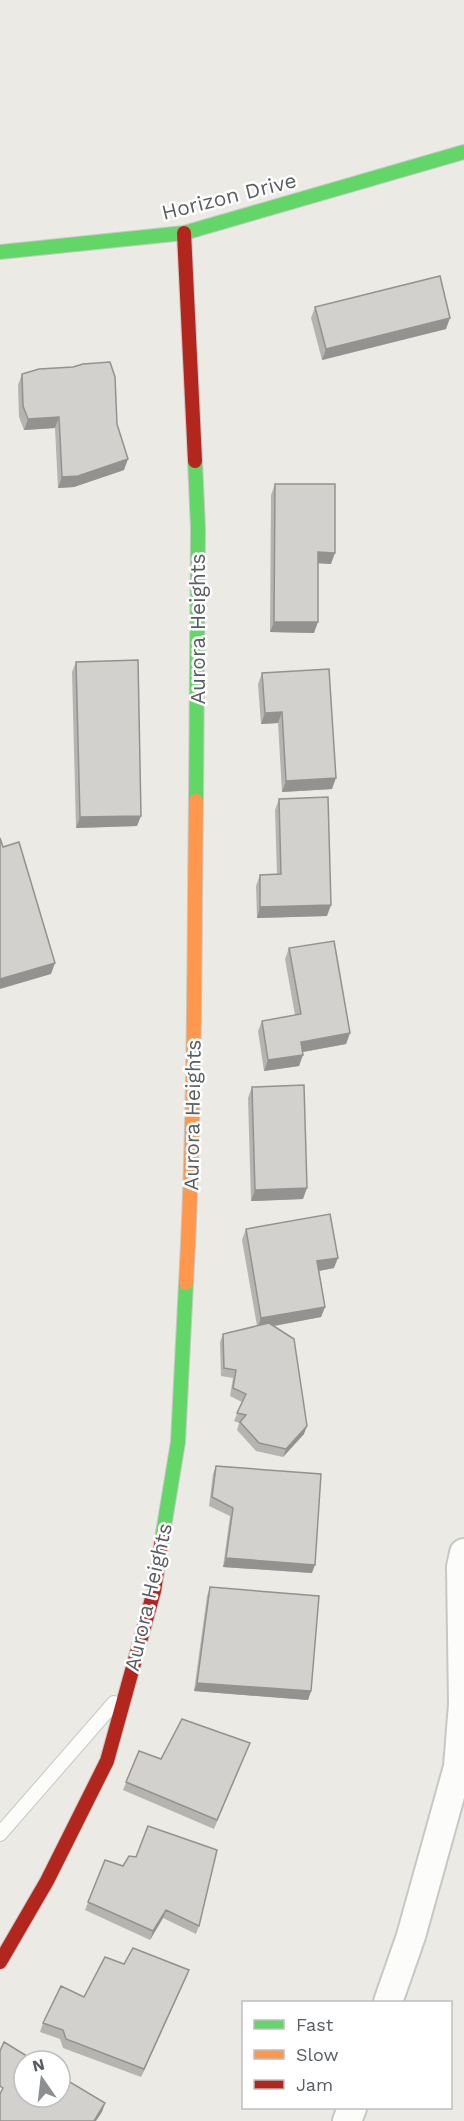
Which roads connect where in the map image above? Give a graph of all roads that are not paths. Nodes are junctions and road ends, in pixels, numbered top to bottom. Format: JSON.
{"nodes":[{"id":1,"x":464,"y":152,"type":"edge"},
{"id":2,"x":184,"y":233,"type":"junction"},
{"id":3,"x":0,"y":252,"type":"edge"},
{"id":4,"x":464,"y":1553,"type":"edge"},
{"id":5,"x":127,"y":1688,"type":"junction"},
{"id":6,"x":0,"y":1834,"type":"edge"},
{"id":7,"x":0,"y":1962,"type":"edge"},
{"id":8,"x":388,"y":2001,"type":"edge"}],
"edges":[{"from":1,"to":2,"type":"street","name":"Horizon Drive"},
{"from":2,"to":3,"type":"street","name":"Horizon Drive"},
{"from":2,"to":5,"type":"street","name":"Aurora Heights"},
{"from":4,"to":8,"type":"street"},
{"from":5,"to":6,"type":"lane"},
{"from":5,"to":7,"type":"street","name":"Aurora Heights"}]}
